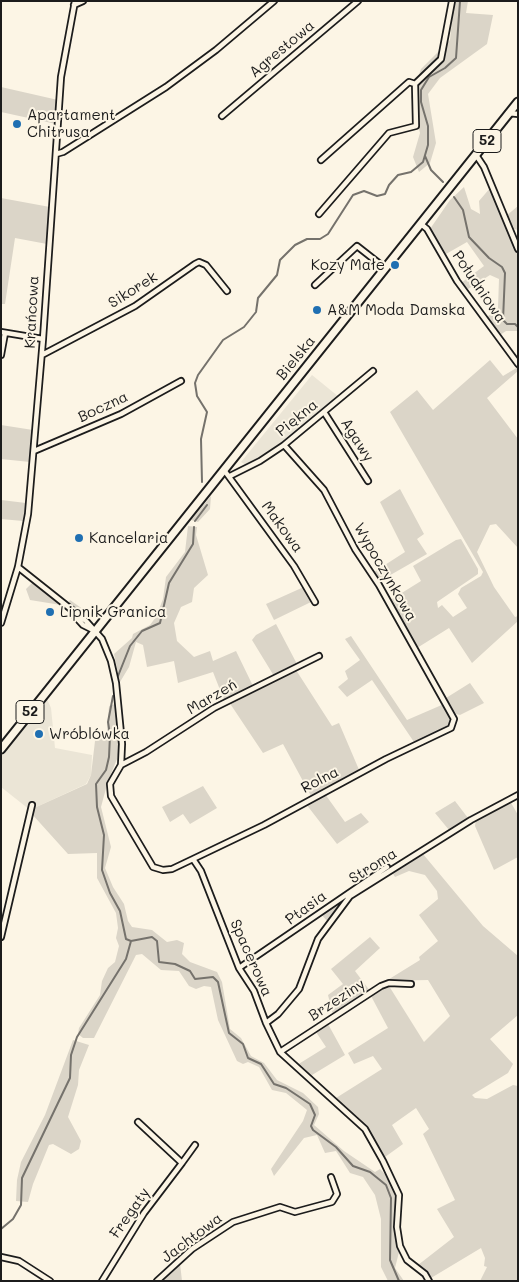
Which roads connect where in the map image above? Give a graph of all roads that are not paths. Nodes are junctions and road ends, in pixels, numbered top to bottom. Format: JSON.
{"nodes":[{"id":1,"x":83,"y":1,"type":"edge"},
{"id":2,"x":274,"y":1,"type":"edge"},
{"id":3,"x":358,"y":1,"type":"edge"},
{"id":4,"x":452,"y":1,"type":"edge"},
{"id":5,"x":74,"y":3,"type":"edge"},
{"id":6,"x":415,"y":84,"type":"junction"},
{"id":7,"x":518,"y":102,"type":"edge"},
{"id":8,"x":508,"y":113,"type":"junction"},
{"id":9,"x":518,"y":114,"type":"edge"},
{"id":10,"x":222,"y":116,"type":"dead end"},
{"id":11,"x":56,"y":154,"type":"junction"},
{"id":12,"x":476,"y":155,"type":"junction"},
{"id":13,"x":321,"y":160,"type":"dead end"},
{"id":14,"x":319,"y":214,"type":"dead end"},
{"id":15,"x":421,"y":224,"type":"junction"},
{"id":16,"x":516,"y":234,"type":"edge"},
{"id":17,"x":518,"y":249,"type":"edge"},
{"id":18,"x":385,"y":268,"type":"junction"},
{"id":19,"x":315,"y":285,"type":"dead end"},
{"id":20,"x":226,"y":290,"type":"dead end"},
{"id":21,"x":3,"y":333,"type":"edge"},
{"id":22,"x":43,"y":339,"type":"junction"},
{"id":23,"x":1,"y":355,"type":"edge"},
{"id":24,"x":42,"y":355,"type":"junction"},
{"id":25,"x":518,"y":364,"type":"edge"},
{"id":26,"x":373,"y":370,"type":"dead end"},
{"id":27,"x":181,"y":381,"type":"dead end"},
{"id":28,"x":324,"y":412,"type":"junction"},
{"id":29,"x":284,"y":445,"type":"junction"},
{"id":30,"x":34,"y":451,"type":"junction"},
{"id":31,"x":224,"y":470,"type":"junction"},
{"id":32,"x":230,"y":476,"type":"junction"},
{"id":33,"x":368,"y":481,"type":"dead end"},
{"id":34,"x":18,"y":567,"type":"junction"},
{"id":35,"x":315,"y":602,"type":"dead end"},
{"id":36,"x":1,"y":623,"type":"edge"},
{"id":37,"x":95,"y":631,"type":"junction"},
{"id":38,"x":319,"y":656,"type":"dead end"},
{"id":39,"x":454,"y":719,"type":"joint"},
{"id":40,"x":1,"y":749,"type":"edge"},
{"id":41,"x":121,"y":765,"type":"junction"},
{"id":42,"x":518,"y":795,"type":"edge"},
{"id":43,"x":32,"y":806,"type":"dead end"},
{"id":44,"x":193,"y":859,"type":"junction"},
{"id":45,"x":388,"y":867,"type":"dead end"},
{"id":46,"x":1,"y":937,"type":"edge"},
{"id":47,"x":239,"y":968,"type":"junction"},
{"id":48,"x":411,"y":984,"type":"dead end"},
{"id":49,"x":266,"y":1023,"type":"junction"},
{"id":50,"x":280,"y":1052,"type":"junction"},
{"id":51,"x":138,"y":1122,"type":"dead end"},
{"id":52,"x":195,"y":1145,"type":"dead end"},
{"id":53,"x":182,"y":1163,"type":"junction"},
{"id":54,"x":331,"y":1177,"type":"dead end"},
{"id":55,"x":1,"y":1257,"type":"edge"},
{"id":56,"x":50,"y":1281,"type":"edge"},
{"id":57,"x":102,"y":1281,"type":"edge"},
{"id":58,"x":157,"y":1281,"type":"edge"},
{"id":59,"x":429,"y":1281,"type":"edge"}],
"edges":[{"from":1,"to":5,"type":"street"},
{"from":2,"to":11,"type":"street"},
{"from":3,"to":10,"type":"street","name":"Agrestowa"},
{"from":4,"to":6,"type":"street"},
{"from":5,"to":11,"type":"street","name":"Krańcowa"},
{"from":6,"to":13,"type":"street"},
{"from":6,"to":14,"type":"street"},
{"from":7,"to":8,"type":"main road","name":"Bielska","number":"52"},
{"from":8,"to":9,"type":"street"},
{"from":8,"to":12,"type":"main road","name":"Bielska","number":"52"},
{"from":11,"to":22,"type":"street","name":"Krańcowa"},
{"from":12,"to":15,"type":"main road","name":"Bielska","number":"52"},
{"from":12,"to":16,"type":"street"},
{"from":15,"to":18,"type":"main road","name":"Bielska","number":"52"},
{"from":15,"to":25,"type":"street","name":"Południowa"},
{"from":16,"to":17,"type":"street"},
{"from":18,"to":19,"type":"street"},
{"from":18,"to":31,"type":"main road","name":"Bielska","number":"52"},
{"from":20,"to":24,"type":"street","name":"Sikorek"},
{"from":21,"to":22,"type":"street"},
{"from":21,"to":23,"type":"street"},
{"from":22,"to":24,"type":"street","name":"Krańcowa"},
{"from":24,"to":30,"type":"street","name":"Krańcowa"},
{"from":26,"to":28,"type":"street","name":"Piękna"},
{"from":27,"to":30,"type":"street","name":"Boczna"},
{"from":28,"to":29,"type":"street","name":"Piękna"},
{"from":28,"to":33,"type":"street","name":"Agawy"},
{"from":29,"to":32,"type":"street","name":"Piękna"},
{"from":29,"to":39,"type":"street","name":"Wypoczynkowa"},
{"from":30,"to":34,"type":"street","name":"Krańcowa"},
{"from":31,"to":32,"type":"street","name":"Makowa"},
{"from":31,"to":37,"type":"main road","name":"Bielska","number":"52"},
{"from":32,"to":35,"type":"street","name":"Makowa"},
{"from":34,"to":36,"type":"street","name":"Krańcowa"},
{"from":34,"to":37,"type":"street"},
{"from":37,"to":40,"type":"main road","number":"52"},
{"from":37,"to":41,"type":"street"},
{"from":38,"to":41,"type":"street","name":"Marzeń"},
{"from":39,"to":44,"type":"street","name":"Rolna"},
{"from":41,"to":44,"type":"street"},
{"from":42,"to":49,"type":"street","name":"Stroma"},
{"from":43,"to":46,"type":"street"},
{"from":44,"to":47,"type":"street","name":"Spacerowa"},
{"from":45,"to":47,"type":"street","name":"Ptasia"},
{"from":47,"to":49,"type":"street","name":"Spacerowa"},
{"from":48,"to":50,"type":"street","name":"Brzeziny"},
{"from":49,"to":50,"type":"street","name":"Spacerowa"},
{"from":50,"to":59,"type":"street","name":"Spacerowa"},
{"from":51,"to":53,"type":"street"},
{"from":52,"to":53,"type":"street","name":"Fregaty"},
{"from":53,"to":57,"type":"street","name":"Fregaty"},
{"from":54,"to":58,"type":"street","name":"Jachtowa"},
{"from":55,"to":56,"type":"street"}]}
